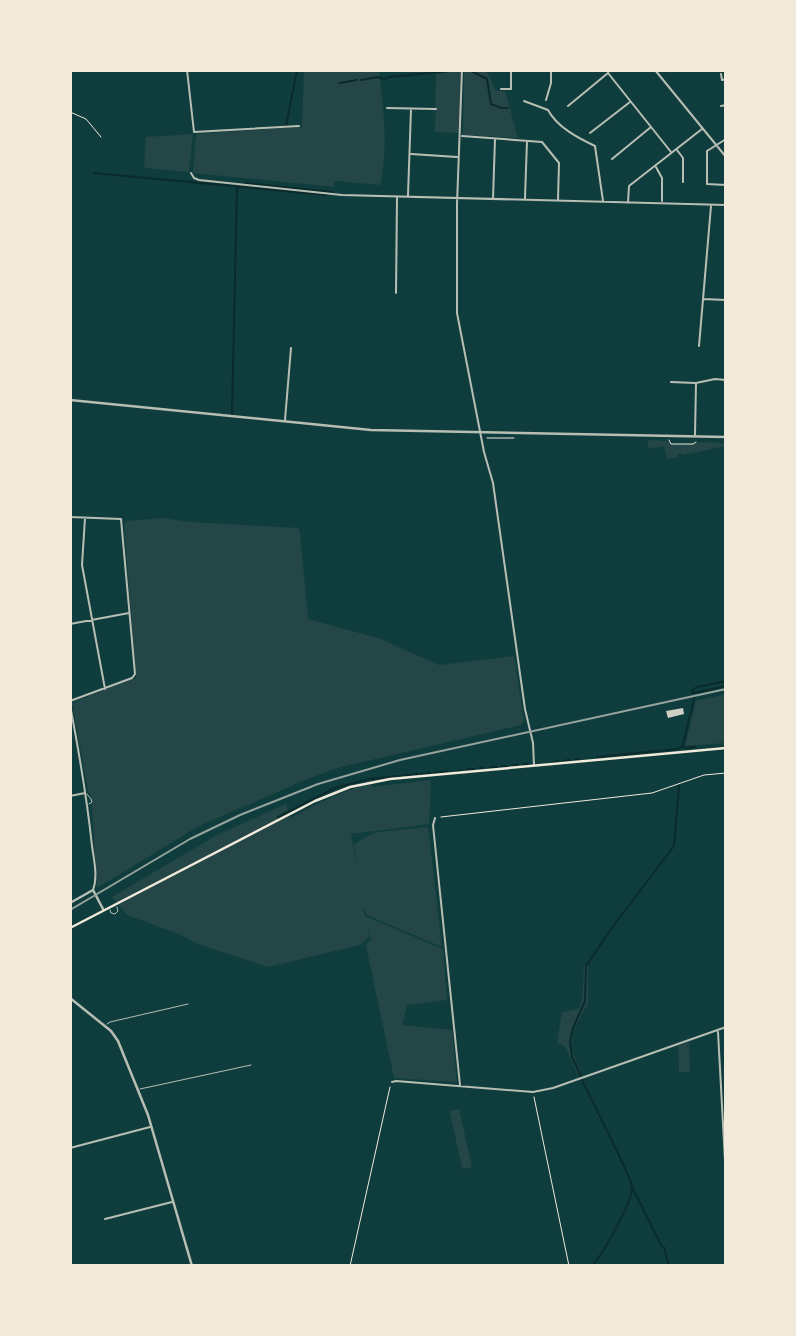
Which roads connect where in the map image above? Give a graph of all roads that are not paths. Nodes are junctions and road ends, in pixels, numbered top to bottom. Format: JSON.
{"nodes":[{"id":1,"x":187,"y":70,"type":"edge"},
{"id":2,"x":462,"y":70,"type":"edge"},
{"id":3,"x":511,"y":70,"type":"edge"},
{"id":4,"x":551,"y":70,"type":"edge"},
{"id":5,"x":655,"y":70,"type":"edge"},
{"id":6,"x":609,"y":72,"type":"edge"},
{"id":7,"x":721,"y":74,"type":"dead end"},
{"id":8,"x":726,"y":79,"type":"edge"},
{"id":9,"x":501,"y":89,"type":"dead end"},
{"id":10,"x":546,"y":100,"type":"dead end"},
{"id":11,"x":524,"y":101,"type":"dead end"},
{"id":12,"x":630,"y":102,"type":"junction"},
{"id":13,"x":568,"y":106,"type":"dead end"},
{"id":14,"x":721,"y":106,"type":"dead end"},
{"id":15,"x":726,"y":106,"type":"edge"},
{"id":16,"x":387,"y":108,"type":"dead end"},
{"id":17,"x":411,"y":109,"type":"junction"},
{"id":18,"x":436,"y":109,"type":"dead end"},
{"id":19,"x":299,"y":126,"type":"dead end"},
{"id":20,"x":652,"y":127,"type":"junction"},
{"id":21,"x":702,"y":128,"type":"junction"},
{"id":22,"x":590,"y":133,"type":"dead end"},
{"id":23,"x":460,"y":136,"type":"junction"},
{"id":24,"x":495,"y":138,"type":"junction"},
{"id":25,"x":726,"y":139,"type":"edge"},
{"id":26,"x":527,"y":140,"type":"junction"},
{"id":27,"x":716,"y":145,"type":"junction"},
{"id":28,"x":677,"y":149,"type":"junction"},
{"id":29,"x":672,"y":153,"type":"junction"},
{"id":30,"x":410,"y":154,"type":"junction"},
{"id":31,"x":460,"y":157,"type":"junction"},
{"id":32,"x":726,"y":157,"type":"edge"},
{"id":33,"x":612,"y":159,"type":"dead end"},
{"id":34,"x":655,"y":166,"type":"junction"},
{"id":35,"x":191,"y":173,"type":"dead end"},
{"id":36,"x":683,"y":182,"type":"dead end"},
{"id":37,"x":726,"y":185,"type":"edge"},
{"id":38,"x":397,"y":197,"type":"junction"},
{"id":39,"x":408,"y":197,"type":"junction"},
{"id":40,"x":458,"y":198,"type":"junction"},
{"id":41,"x":493,"y":199,"type":"junction"},
{"id":42,"x":525,"y":200,"type":"junction"},
{"id":43,"x":558,"y":201,"type":"junction"},
{"id":44,"x":603,"y":202,"type":"junction"},
{"id":45,"x":628,"y":202,"type":"junction"},
{"id":46,"x":662,"y":204,"type":"junction"},
{"id":47,"x":711,"y":205,"type":"junction"},
{"id":48,"x":726,"y":205,"type":"edge"},
{"id":49,"x":396,"y":293,"type":"dead end"},
{"id":50,"x":703,"y":299,"type":"junction"},
{"id":51,"x":726,"y":300,"type":"edge"},
{"id":52,"x":699,"y":346,"type":"dead end"},
{"id":53,"x":290,"y":348,"type":"dead end"},
{"id":54,"x":726,"y":380,"type":"edge"},
{"id":55,"x":671,"y":382,"type":"dead end"},
{"id":56,"x":696,"y":383,"type":"junction"},
{"id":57,"x":70,"y":400,"type":"edge"},
{"id":58,"x":285,"y":421,"type":"junction"},
{"id":59,"x":481,"y":432,"type":"junction"},
{"id":60,"x":695,"y":436,"type":"junction"},
{"id":61,"x":726,"y":437,"type":"edge"},
{"id":62,"x":70,"y":516,"type":"edge"},
{"id":63,"x":85,"y":517,"type":"junction"},
{"id":64,"x":130,"y":613,"type":"junction"},
{"id":65,"x":93,"y":620,"type":"junction"},
{"id":66,"x":70,"y":624,"type":"edge"},
{"id":67,"x":105,"y":689,"type":"junction"},
{"id":68,"x":70,"y":703,"type":"edge"},
{"id":69,"x":726,"y":748,"type":"edge"},
{"id":70,"x":534,"y":766,"type":"junction"},
{"id":71,"x":86,"y":793,"type":"junction"},
{"id":72,"x":70,"y":796,"type":"edge"},
{"id":73,"x":435,"y":818,"type":"road end"},
{"id":74,"x":93,"y":890,"type":"junction"},
{"id":75,"x":70,"y":903,"type":"edge"},
{"id":76,"x":115,"y":904,"type":"junction"},
{"id":77,"x":109,"y":908,"type":"junction"},
{"id":78,"x":104,"y":910,"type":"junction"},
{"id":79,"x":70,"y":928,"type":"edge"},
{"id":80,"x":70,"y":998,"type":"edge"},
{"id":81,"x":188,"y":1004,"type":"dead end"},
{"id":82,"x":105,"y":1026,"type":"junction"},
{"id":83,"x":726,"y":1027,"type":"edge"},
{"id":84,"x":718,"y":1031,"type":"junction"},
{"id":85,"x":251,"y":1065,"type":"dead end"},
{"id":86,"x":392,"y":1082,"type":"road end"},
{"id":87,"x":460,"y":1086,"type":"junction"},
{"id":88,"x":138,"y":1090,"type":"junction"},
{"id":89,"x":151,"y":1126,"type":"junction"},
{"id":90,"x":70,"y":1148,"type":"edge"},
{"id":91,"x":726,"y":1168,"type":"edge"},
{"id":92,"x":726,"y":1179,"type":"edge"},
{"id":93,"x":173,"y":1201,"type":"junction"},
{"id":94,"x":105,"y":1219,"type":"dead end"},
{"id":95,"x":192,"y":1266,"type":"edge"}],
"edges":[{"from":1,"to":19,"type":"street"},
{"from":2,"to":23,"type":"street"},
{"from":3,"to":9,"type":"street"},
{"from":4,"to":10,"type":"street"},
{"from":5,"to":21,"type":"street"},
{"from":6,"to":12,"type":"street"},
{"from":6,"to":13,"type":"street"},
{"from":7,"to":8,"type":"street"},
{"from":11,"to":44,"type":"street"},
{"from":12,"to":20,"type":"street"},
{"from":12,"to":22,"type":"street"},
{"from":14,"to":15,"type":"street"},
{"from":16,"to":17,"type":"street"},
{"from":17,"to":18,"type":"street"},
{"from":17,"to":30,"type":"street"},
{"from":20,"to":29,"type":"street"},
{"from":20,"to":33,"type":"street"},
{"from":21,"to":27,"type":"street"},
{"from":21,"to":28,"type":"street"},
{"from":23,"to":24,"type":"street"},
{"from":23,"to":31,"type":"street"},
{"from":24,"to":26,"type":"street"},
{"from":24,"to":41,"type":"street"},
{"from":25,"to":27,"type":"street"},
{"from":26,"to":42,"type":"street"},
{"from":26,"to":43,"type":"street"},
{"from":27,"to":32,"type":"street"},
{"from":27,"to":37,"type":"street"},
{"from":28,"to":29,"type":"street"},
{"from":28,"to":36,"type":"street"},
{"from":29,"to":34,"type":"street"},
{"from":30,"to":31,"type":"street"},
{"from":30,"to":39,"type":"street"},
{"from":31,"to":40,"type":"street"},
{"from":34,"to":45,"type":"street"},
{"from":34,"to":46,"type":"street"},
{"from":35,"to":38,"type":"street"},
{"from":38,"to":39,"type":"street"},
{"from":38,"to":49,"type":"street"},
{"from":39,"to":40,"type":"street"},
{"from":40,"to":41,"type":"street"},
{"from":40,"to":59,"type":"street"},
{"from":41,"to":42,"type":"street"},
{"from":42,"to":43,"type":"street"},
{"from":43,"to":44,"type":"street"},
{"from":44,"to":45,"type":"street"},
{"from":45,"to":46,"type":"street"},
{"from":46,"to":47,"type":"street"},
{"from":47,"to":48,"type":"street"},
{"from":47,"to":50,"type":"street"},
{"from":50,"to":51,"type":"street"},
{"from":50,"to":52,"type":"street"},
{"from":53,"to":58,"type":"street"},
{"from":54,"to":56,"type":"street"},
{"from":55,"to":56,"type":"street"},
{"from":56,"to":60,"type":"street"},
{"from":57,"to":58,"type":"street"},
{"from":58,"to":59,"type":"street"},
{"from":59,"to":60,"type":"street"},
{"from":59,"to":70,"type":"street"},
{"from":60,"to":61,"type":"street"},
{"from":62,"to":63,"type":"street"},
{"from":63,"to":64,"type":"street"},
{"from":63,"to":65,"type":"street"},
{"from":64,"to":65,"type":"street"},
{"from":64,"to":67,"type":"street"},
{"from":65,"to":66,"type":"street"},
{"from":65,"to":67,"type":"street"},
{"from":67,"to":68,"type":"street"},
{"from":68,"to":71,"type":"street"},
{"from":69,"to":70,"type":"main road"},
{"from":70,"to":76,"type":"main road"},
{"from":71,"to":72,"type":"street"},
{"from":71,"to":74,"type":"street"},
{"from":73,"to":87,"type":"street"},
{"from":74,"to":75,"type":"street"},
{"from":74,"to":78,"type":"street"},
{"from":76,"to":77,"type":"main road"},
{"from":76,"to":77,"type":"lane"},
{"from":77,"to":78,"type":"main road"},
{"from":78,"to":79,"type":"main road"},
{"from":80,"to":82,"type":"street"},
{"from":81,"to":82,"type":"lane"},
{"from":82,"to":88,"type":"street"},
{"from":83,"to":84,"type":"street"},
{"from":84,"to":87,"type":"street"},
{"from":84,"to":91,"type":"street"},
{"from":85,"to":88,"type":"lane"},
{"from":86,"to":87,"type":"street"},
{"from":88,"to":89,"type":"street"},
{"from":89,"to":90,"type":"street"},
{"from":89,"to":93,"type":"street"},
{"from":91,"to":92,"type":"street"},
{"from":93,"to":94,"type":"street"},
{"from":93,"to":95,"type":"street"}]}
